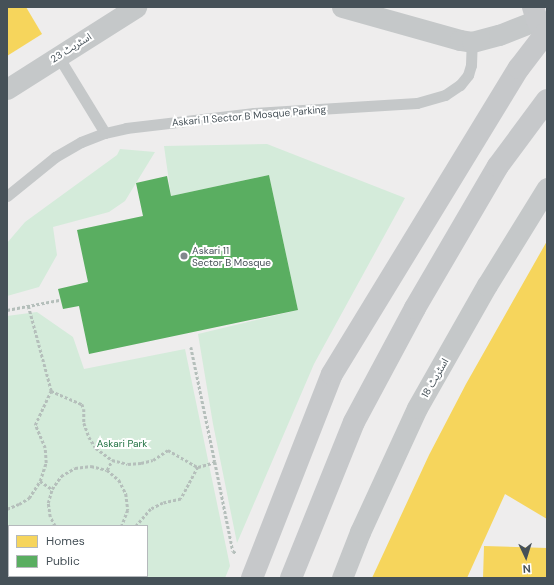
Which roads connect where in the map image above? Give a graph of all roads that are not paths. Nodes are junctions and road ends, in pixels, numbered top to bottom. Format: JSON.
{"nodes":[{"id":1,"x":136,"y":7,"type":"edge"},
{"id":2,"x":342,"y":7,"type":"edge"},
{"id":3,"x":541,"y":24,"type":"edge"},
{"id":4,"x":472,"y":42,"type":"junction"},
{"id":5,"x":58,"y":56,"type":"junction"},
{"id":6,"x":7,"y":90,"type":"edge"},
{"id":7,"x":547,"y":100,"type":"edge"},
{"id":8,"x":105,"y":133,"type":"junction"},
{"id":9,"x":547,"y":188,"type":"edge"},
{"id":10,"x":7,"y":196,"type":"edge"},
{"id":11,"x":252,"y":578,"type":"edge"},
{"id":12,"x":291,"y":578,"type":"edge"},
{"id":13,"x":342,"y":578,"type":"edge"}],
"edges":[{"from":1,"to":5,"type":"street","name":"اسٹریٹ 23"},
{"from":2,"to":4,"type":"street"},
{"from":3,"to":4,"type":"street"},
{"from":3,"to":11,"type":"street"},
{"from":4,"to":8,"type":"lane","name":"Askari 11 Sector B Mosque Parking"},
{"from":5,"to":6,"type":"street","name":"اسٹریٹ 23"},
{"from":5,"to":8,"type":"lane"},
{"from":7,"to":12,"type":"street"},
{"from":8,"to":10,"type":"lane","name":"Askari 11 Sector B Mosque Parking"},
{"from":9,"to":13,"type":"street","name":"اسٹریٹ 18"}]}
